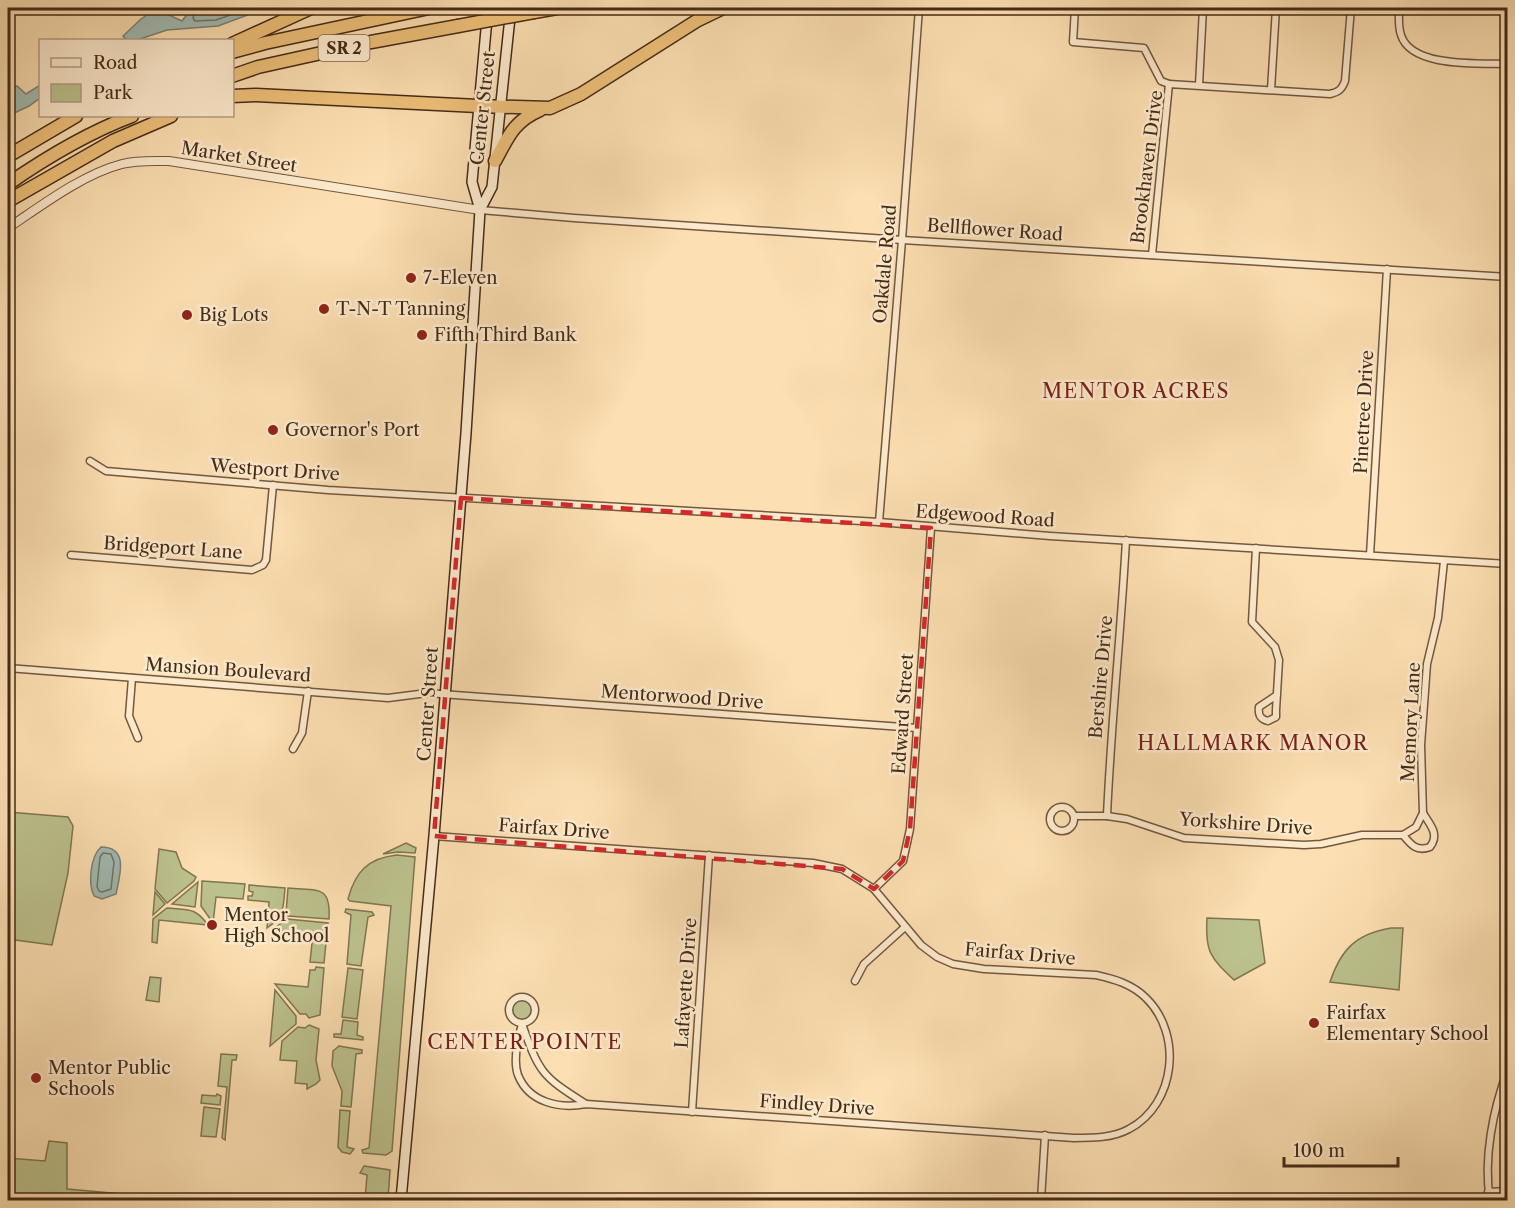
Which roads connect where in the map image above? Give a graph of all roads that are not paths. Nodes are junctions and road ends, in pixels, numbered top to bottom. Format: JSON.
{"nodes":[{"id":1,"x":311,"y":8,"type":"edge"},
{"id":2,"x":429,"y":8,"type":"edge"},
{"id":3,"x":488,"y":8,"type":"edge"},
{"id":4,"x":511,"y":8,"type":"edge"},
{"id":5,"x":557,"y":8,"type":"edge"},
{"id":6,"x":723,"y":8,"type":"edge"},
{"id":7,"x":919,"y":8,"type":"edge"},
{"id":8,"x":1075,"y":8,"type":"edge"},
{"id":9,"x":1203,"y":8,"type":"edge"},
{"id":10,"x":1276,"y":8,"type":"edge"},
{"id":11,"x":1351,"y":8,"type":"edge"},
{"id":12,"x":1399,"y":8,"type":"edge"},
{"id":13,"x":234,"y":43,"type":"edge"},
{"id":14,"x":234,"y":51,"type":"edge"},
{"id":15,"x":1508,"y":64,"type":"edge"},
{"id":16,"x":234,"y":75,"type":"edge"},
{"id":17,"x":1169,"y":84,"type":"junction"},
{"id":18,"x":1199,"y":85,"type":"junction"},
{"id":19,"x":1271,"y":90,"type":"junction"},
{"id":20,"x":234,"y":96,"type":"edge"},
{"id":21,"x":478,"y":106,"type":"junction"},
{"id":22,"x":500,"y":106,"type":"junction"},
{"id":23,"x":544,"y":108,"type":"junction"},
{"id":24,"x":74,"y":117,"type":"edge"},
{"id":25,"x":129,"y":117,"type":"edge"},
{"id":26,"x":169,"y":117,"type":"edge"},
{"id":27,"x":8,"y":156,"type":"edge"},
{"id":28,"x":495,"y":161,"type":"junction"},
{"id":29,"x":8,"y":184,"type":"edge"},
{"id":30,"x":8,"y":201,"type":"edge"},
{"id":31,"x":480,"y":210,"type":"junction"},
{"id":32,"x":8,"y":228,"type":"edge"},
{"id":33,"x":902,"y":240,"type":"junction"},
{"id":34,"x":1152,"y":255,"type":"junction"},
{"id":35,"x":1387,"y":269,"type":"junction"},
{"id":36,"x":1508,"y":277,"type":"edge"},
{"id":37,"x":90,"y":461,"type":"dead end"},
{"id":38,"x":273,"y":485,"type":"junction"},
{"id":39,"x":460,"y":498,"type":"junction"},
{"id":40,"x":879,"y":522,"type":"junction"},
{"id":41,"x":931,"y":528,"type":"junction"},
{"id":42,"x":1125,"y":540,"type":"junction"},
{"id":43,"x":1256,"y":548,"type":"junction"},
{"id":44,"x":71,"y":555,"type":"dead end"},
{"id":45,"x":1370,"y":555,"type":"junction"},
{"id":46,"x":1444,"y":561,"type":"junction"},
{"id":47,"x":1508,"y":564,"type":"edge"},
{"id":48,"x":8,"y":668,"type":"edge"},
{"id":49,"x":132,"y":678,"type":"junction"},
{"id":50,"x":308,"y":691,"type":"junction"},
{"id":51,"x":445,"y":695,"type":"junction"},
{"id":52,"x":1277,"y":695,"type":"dead end"},
{"id":53,"x":917,"y":728,"type":"junction"},
{"id":54,"x":138,"y":738,"type":"dead end"},
{"id":55,"x":292,"y":749,"type":"dead end"},
{"id":56,"x":1423,"y":813,"type":"junction"},
{"id":57,"x":1074,"y":816,"type":"dead end"},
{"id":58,"x":1107,"y":816,"type":"junction"},
{"id":59,"x":1403,"y":835,"type":"junction"},
{"id":60,"x":434,"y":836,"type":"junction"},
{"id":61,"x":709,"y":855,"type":"junction"},
{"id":62,"x":874,"y":889,"type":"junction"},
{"id":63,"x":905,"y":927,"type":"junction"},
{"id":64,"x":855,"y":981,"type":"dead end"},
{"id":65,"x":522,"y":1024,"type":"junction"},
{"id":66,"x":1508,"y":1069,"type":"edge"},
{"id":67,"x":586,"y":1104,"type":"junction"},
{"id":68,"x":692,"y":1112,"type":"junction"},
{"id":69,"x":1045,"y":1135,"type":"junction"},
{"id":70,"x":1508,"y":1191,"type":"edge"},
{"id":71,"x":1488,"y":1192,"type":"junction"},
{"id":72,"x":401,"y":1200,"type":"edge"},
{"id":73,"x":1041,"y":1200,"type":"edge"},
{"id":74,"x":1490,"y":1200,"type":"edge"}],
"edges":[{"from":1,"to":13,"type":"highway"},
{"from":2,"to":14,"type":"highway","number":"SR 2"},
{"from":3,"to":21,"type":"main road","name":"Center Street"},
{"from":4,"to":22,"type":"main road","name":"Center Street"},
{"from":5,"to":16,"type":"highway","number":"SR 2","bridge":true},
{"from":6,"to":23,"type":"highway"},
{"from":7,"to":33,"type":"street","name":"Oakdale Road"},
{"from":8,"to":17,"type":"street"},
{"from":9,"to":18,"type":"street"},
{"from":10,"to":19,"type":"street"},
{"from":11,"to":19,"type":"street","name":"Brookhaven Drive"},
{"from":12,"to":15,"type":"street"},
{"from":17,"to":18,"type":"street","name":"Brookhaven Drive"},
{"from":17,"to":34,"type":"street","name":"Brookhaven Drive"},
{"from":18,"to":19,"type":"street","name":"Brookhaven Drive"},
{"from":20,"to":21,"type":"highway"},
{"from":21,"to":22,"type":"highway"},
{"from":21,"to":31,"type":"main road","name":"Center Street"},
{"from":22,"to":23,"type":"highway"},
{"from":22,"to":28,"type":"main road","name":"Center Street"},
{"from":23,"to":28,"type":"highway"},
{"from":24,"to":27,"type":"highway"},
{"from":25,"to":29,"type":"highway"},
{"from":26,"to":30,"type":"highway"},
{"from":28,"to":31,"type":"main road","name":"Center Street"},
{"from":31,"to":32,"type":"street","name":"Market Street"},
{"from":31,"to":33,"type":"street","name":"Bellflower Road"},
{"from":31,"to":39,"type":"main road","name":"Center Street"},
{"from":33,"to":34,"type":"street","name":"Bellflower Road"},
{"from":33,"to":40,"type":"street","name":"Oakdale Road"},
{"from":34,"to":35,"type":"street","name":"Bellflower Road"},
{"from":35,"to":36,"type":"street","name":"Bellflower Road"},
{"from":35,"to":45,"type":"street","name":"Pinetree Drive"},
{"from":37,"to":38,"type":"street","name":"Westport Drive"},
{"from":38,"to":39,"type":"street","name":"Westport Drive"},
{"from":38,"to":44,"type":"street","name":"Bridgeport Lane"},
{"from":39,"to":40,"type":"street","name":"Edgewood Road"},
{"from":39,"to":51,"type":"main road","name":"Center Street"},
{"from":40,"to":41,"type":"street","name":"Edgewood Road"},
{"from":41,"to":42,"type":"street","name":"Edgewood Road"},
{"from":41,"to":53,"type":"street","name":"Edward Street"},
{"from":42,"to":43,"type":"street","name":"Edgewood Road"},
{"from":42,"to":58,"type":"street","name":"Bershire Drive"},
{"from":43,"to":45,"type":"street","name":"Edgewood Road"},
{"from":43,"to":52,"type":"street"},
{"from":45,"to":46,"type":"street","name":"Edgewood Road"},
{"from":46,"to":47,"type":"street","name":"Edgewood Road"},
{"from":46,"to":56,"type":"street","name":"Memory Lane"},
{"from":48,"to":49,"type":"street","name":"Mansion Boulevard"},
{"from":49,"to":50,"type":"street","name":"Mansion Boulevard"},
{"from":49,"to":54,"type":"street"},
{"from":50,"to":51,"type":"street","name":"Mansion Boulevard"},
{"from":50,"to":55,"type":"street"},
{"from":51,"to":53,"type":"street","name":"Mentorwood Drive"},
{"from":51,"to":60,"type":"main road","name":"Center Street"},
{"from":53,"to":62,"type":"street","name":"Edward Street"},
{"from":56,"to":59,"type":"street","name":"Memory Lane"},
{"from":56,"to":59,"type":"street","name":"Memory Lane"},
{"from":57,"to":58,"type":"street","name":"Yorkshire Drive"},
{"from":58,"to":59,"type":"street","name":"Yorkshire Drive"},
{"from":60,"to":61,"type":"street","name":"Fairfax Drive"},
{"from":60,"to":72,"type":"main road","name":"Center Street"},
{"from":61,"to":62,"type":"street","name":"Fairfax Drive"},
{"from":61,"to":68,"type":"street","name":"Lafayette Drive"},
{"from":62,"to":63,"type":"street","name":"Fairfax Drive"},
{"from":63,"to":64,"type":"street"},
{"from":63,"to":69,"type":"street","name":"Fairfax Drive"},
{"from":65,"to":65,"type":"street","name":"Findley Drive"},
{"from":65,"to":67,"type":"street","name":"Findley Drive"},
{"from":65,"to":67,"type":"street","name":"Findley Drive"},
{"from":66,"to":71,"type":"street"},
{"from":67,"to":68,"type":"street","name":"Findley Drive"},
{"from":68,"to":69,"type":"street","name":"Findley Drive"},
{"from":69,"to":73,"type":"street"},
{"from":70,"to":71,"type":"street"},
{"from":71,"to":74,"type":"street"}]}
